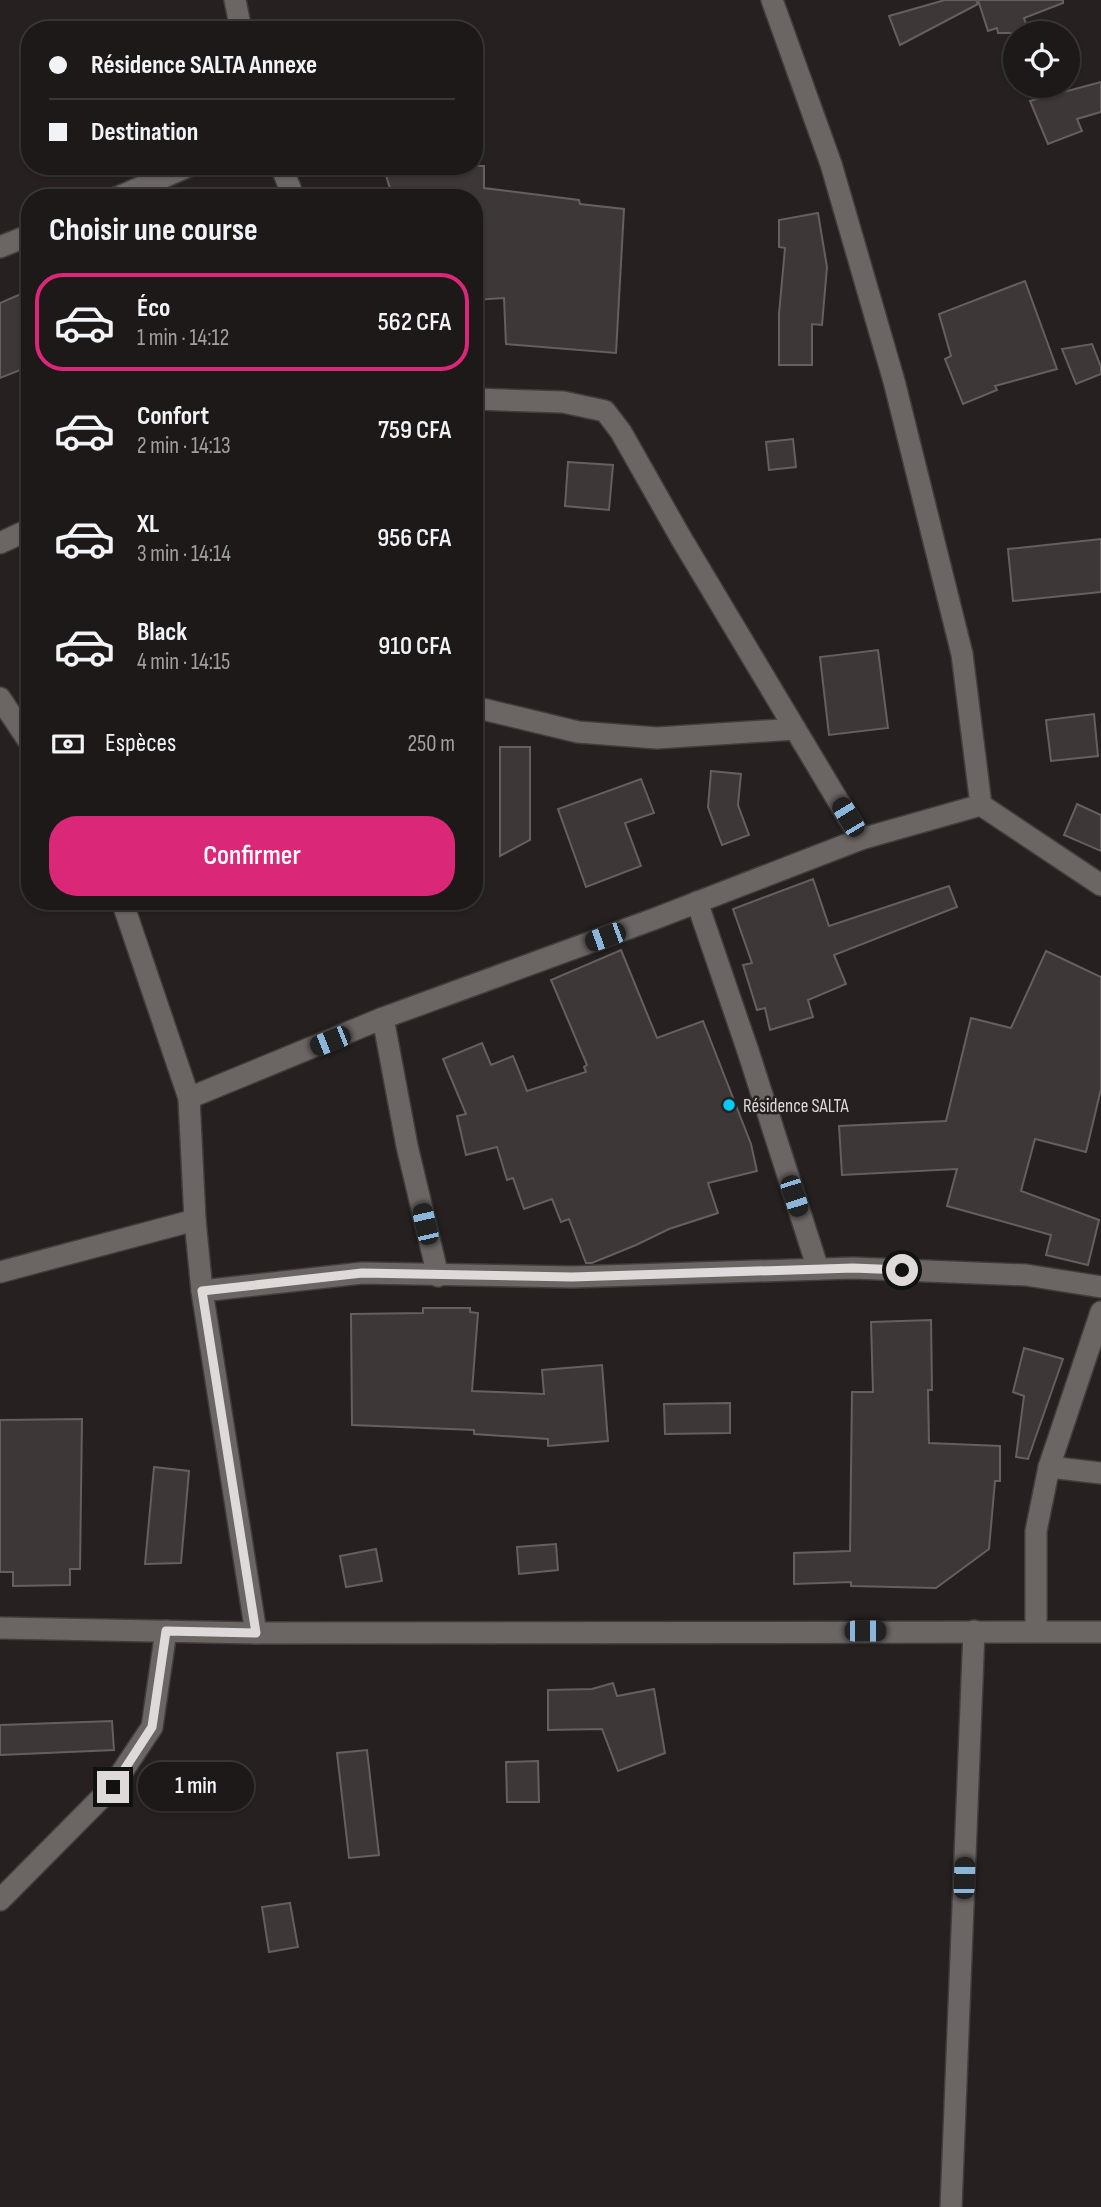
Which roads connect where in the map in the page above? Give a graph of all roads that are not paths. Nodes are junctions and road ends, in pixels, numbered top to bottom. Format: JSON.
{"nodes":[{"id":1,"x":235,"y":0,"type":"edge"},
{"id":2,"x":772,"y":0,"type":"edge"},
{"id":3,"x":239,"y":21,"type":"edge"},
{"id":4,"x":168,"y":175,"type":"edge"},
{"id":5,"x":137,"y":189,"type":"edge"},
{"id":6,"x":21,"y":239,"type":"edge"},
{"id":7,"x":0,"y":247,"type":"edge"},
{"id":8,"x":483,"y":399,"type":"edge"},
{"id":9,"x":21,"y":533,"type":"edge"},
{"id":10,"x":0,"y":543,"type":"edge"},
{"id":11,"x":0,"y":698,"type":"edge"},
{"id":12,"x":483,"y":709,"type":"edge"},
{"id":13,"x":795,"y":729,"type":"junction"},
{"id":14,"x":21,"y":730,"type":"edge"},
{"id":15,"x":981,"y":805,"type":"junction"},
{"id":16,"x":861,"y":839,"type":"junction"},
{"id":17,"x":1101,"y":885,"type":"edge"},
{"id":18,"x":697,"y":902,"type":"junction"},
{"id":19,"x":125,"y":910,"type":"edge"},
{"id":20,"x":383,"y":1018,"type":"junction"},
{"id":21,"x":189,"y":1098,"type":"junction"},
{"id":22,"x":195,"y":1220,"type":"junction"},
{"id":23,"x":818,"y":1269,"type":"junction"},
{"id":24,"x":0,"y":1272,"type":"edge"},
{"id":25,"x":438,"y":1276,"type":"junction"},
{"id":26,"x":1101,"y":1287,"type":"edge"},
{"id":27,"x":202,"y":1291,"type":"junction"},
{"id":28,"x":1101,"y":1312,"type":"edge"},
{"id":29,"x":1049,"y":1467,"type":"junction"},
{"id":30,"x":1101,"y":1473,"type":"edge"},
{"id":31,"x":0,"y":1628,"type":"edge"},
{"id":32,"x":1036,"y":1630,"type":"junction"},
{"id":33,"x":166,"y":1631,"type":"junction"},
{"id":34,"x":974,"y":1631,"type":"junction"},
{"id":35,"x":1101,"y":1632,"type":"edge"},
{"id":36,"x":256,"y":1633,"type":"junction"},
{"id":37,"x":0,"y":1900,"type":"edge"},
{"id":38,"x":951,"y":2207,"type":"edge"}],
"edges":[{"from":1,"to":3,"type":"street"},
{"from":2,"to":15,"type":"street"},
{"from":4,"to":5,"type":"street"},
{"from":6,"to":7,"type":"street"},
{"from":8,"to":13,"type":"street"},
{"from":9,"to":10,"type":"street"},
{"from":11,"to":14,"type":"street"},
{"from":12,"to":13,"type":"street"},
{"from":13,"to":16,"type":"street"},
{"from":15,"to":16,"type":"street"},
{"from":15,"to":17,"type":"street"},
{"from":16,"to":18,"type":"street"},
{"from":18,"to":20,"type":"street"},
{"from":18,"to":23,"type":"street"},
{"from":19,"to":21,"type":"street"},
{"from":20,"to":21,"type":"street"},
{"from":20,"to":25,"type":"street"},
{"from":21,"to":22,"type":"street"},
{"from":22,"to":24,"type":"street"},
{"from":22,"to":27,"type":"street"},
{"from":23,"to":25,"type":"street"},
{"from":23,"to":26,"type":"street"},
{"from":25,"to":27,"type":"street"},
{"from":27,"to":36,"type":"street"},
{"from":28,"to":29,"type":"street"},
{"from":29,"to":30,"type":"street"},
{"from":29,"to":32,"type":"street"},
{"from":31,"to":33,"type":"street"},
{"from":32,"to":34,"type":"street"},
{"from":32,"to":35,"type":"street"},
{"from":33,"to":36,"type":"street"},
{"from":33,"to":37,"type":"street"},
{"from":34,"to":36,"type":"street"},
{"from":34,"to":38,"type":"street"}]}
